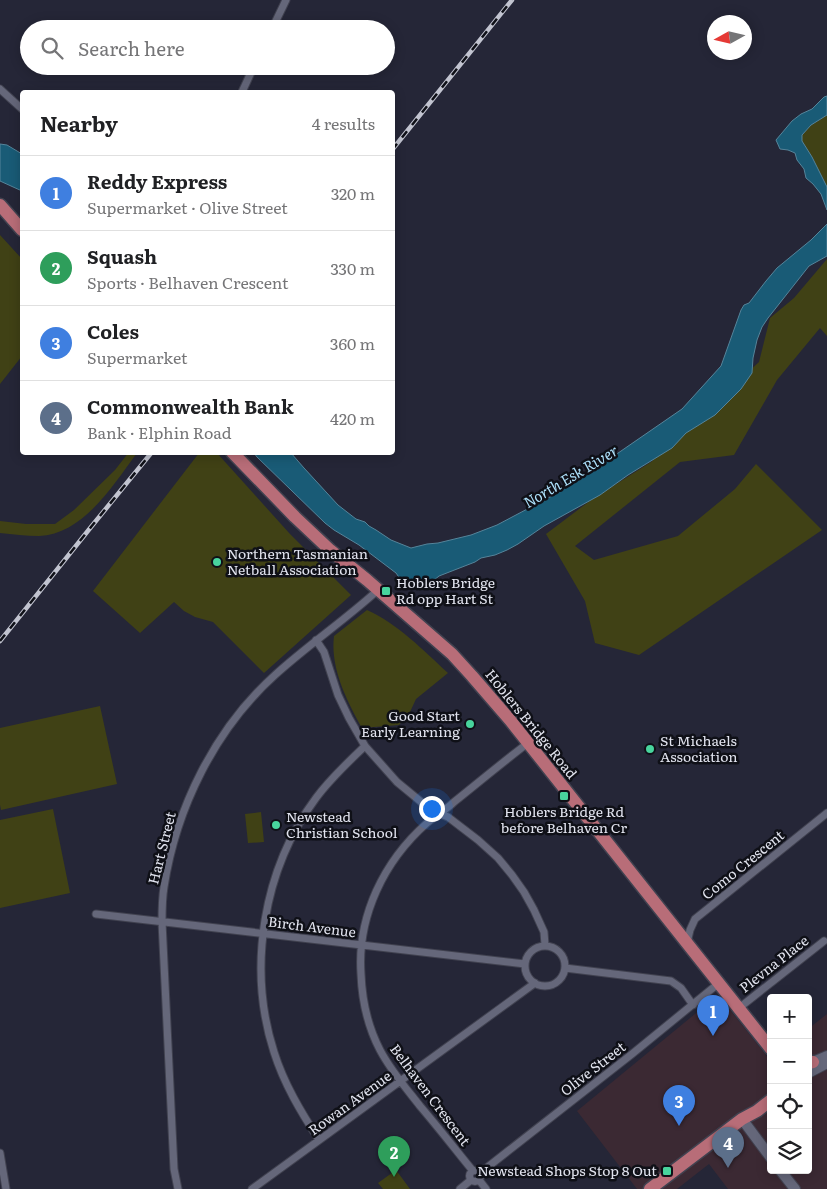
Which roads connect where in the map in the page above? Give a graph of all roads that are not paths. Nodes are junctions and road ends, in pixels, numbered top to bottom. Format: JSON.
{"nodes":[{"id":1,"x":286,"y":0,"type":"edge"},
{"id":2,"x":276,"y":20,"type":"edge"},
{"id":3,"x":250,"y":75,"type":"edge"},
{"id":4,"x":0,"y":89,"type":"edge"},
{"id":5,"x":243,"y":90,"type":"edge"},
{"id":6,"x":20,"y":107,"type":"edge"},
{"id":7,"x":0,"y":205,"type":"edge"},
{"id":8,"x":20,"y":228,"type":"edge"},
{"id":9,"x":235,"y":455,"type":"edge"},
{"id":10,"x":378,"y":590,"type":"junction"},
{"id":11,"x":316,"y":640,"type":"junction"},
{"id":12,"x":528,"y":743,"type":"junction"},
{"id":13,"x":365,"y":746,"type":"junction"},
{"id":14,"x":440,"y":813,"type":"junction"},
{"id":15,"x":827,"y":814,"type":"edge"},
{"id":16,"x":96,"y":914,"type":"dead end"},
{"id":17,"x":162,"y":922,"type":"junction"},
{"id":18,"x":263,"y":933,"type":"junction"},
{"id":19,"x":824,"y":941,"type":"dead end"},
{"id":20,"x":687,"y":943,"type":"junction"},
{"id":21,"x":362,"y":946,"type":"junction"},
{"id":22,"x":545,"y":946,"type":"junction"},
{"id":23,"x":525,"y":964,"type":"junction"},
{"id":24,"x":565,"y":968,"type":"junction"},
{"id":25,"x":535,"y":983,"type":"junction"},
{"id":26,"x":719,"y":983,"type":"junction"},
{"id":27,"x":693,"y":1005,"type":"junction"},
{"id":28,"x":738,"y":1008,"type":"junction"},
{"id":29,"x":767,"y":1043,"type":"edge"},
{"id":30,"x":827,"y":1056,"type":"edge"},
{"id":31,"x":827,"y":1063,"type":"edge"},
{"id":32,"x":812,"y":1064,"type":"edge"},
{"id":33,"x":812,"y":1065,"type":"edge"},
{"id":34,"x":401,"y":1082,"type":"junction"},
{"id":35,"x":767,"y":1093,"type":"edge"},
{"id":36,"x":767,"y":1103,"type":"edge"},
{"id":37,"x":742,"y":1119,"type":"junction"},
{"id":38,"x":319,"y":1140,"type":"junction"},
{"id":39,"x":0,"y":1153,"type":"edge"},
{"id":40,"x":767,"y":1153,"type":"edge"},
{"id":41,"x":783,"y":1174,"type":"edge"},
{"id":42,"x":477,"y":1178,"type":"junction"},
{"id":43,"x":6,"y":1189,"type":"edge"},
{"id":44,"x":178,"y":1189,"type":"edge"},
{"id":45,"x":252,"y":1189,"type":"edge"},
{"id":46,"x":460,"y":1189,"type":"edge"},
{"id":47,"x":486,"y":1189,"type":"edge"},
{"id":48,"x":650,"y":1189,"type":"edge"},
{"id":49,"x":794,"y":1189,"type":"edge"}],
"edges":[{"from":1,"to":2,"type":"street"},
{"from":3,"to":5,"type":"street"},
{"from":4,"to":6,"type":"street"},
{"from":7,"to":8,"type":"highway"},
{"from":9,"to":10,"type":"highway","name":"Hoblers Bridge Road"},
{"from":10,"to":11,"type":"street","name":"Hart Street"},
{"from":10,"to":12,"type":"highway","name":"Hoblers Bridge Road"},
{"from":11,"to":13,"type":"street"},
{"from":11,"to":17,"type":"street","name":"Hart Street"},
{"from":12,"to":14,"type":"street","name":"Belhaven Crescent"},
{"from":12,"to":20,"type":"highway","name":"Hoblers Bridge Road"},
{"from":13,"to":14,"type":"street"},
{"from":13,"to":18,"type":"street"},
{"from":14,"to":21,"type":"street","name":"Belhaven Crescent"},
{"from":14,"to":22,"type":"street"},
{"from":15,"to":20,"type":"street","name":"Como Crescent"},
{"from":16,"to":17,"type":"street","name":"Birch Avenue"},
{"from":17,"to":18,"type":"street","name":"Birch Avenue"},
{"from":17,"to":44,"type":"street","name":"Hart Street"},
{"from":18,"to":21,"type":"street","name":"Birch Avenue"},
{"from":18,"to":38,"type":"street"},
{"from":19,"to":28,"type":"street","name":"Plevna Place"},
{"from":20,"to":26,"type":"highway","name":"Hoblers Bridge Road"},
{"from":21,"to":23,"type":"street","name":"Birch Avenue"},
{"from":21,"to":34,"type":"street","name":"Belhaven Crescent"},
{"from":22,"to":23,"type":"street"},
{"from":22,"to":24,"type":"street"},
{"from":23,"to":25,"type":"street"},
{"from":24,"to":25,"type":"street"},
{"from":24,"to":27,"type":"street"},
{"from":25,"to":34,"type":"street","name":"Rowan Avenue"},
{"from":26,"to":27,"type":"street","name":"Olive Street"},
{"from":26,"to":28,"type":"highway","name":"Hoblers Bridge Road"},
{"from":27,"to":42,"type":"street","name":"Olive Street"},
{"from":28,"to":29,"type":"highway","name":"Hoblers Bridge Road"},
{"from":30,"to":32,"type":"street"},
{"from":31,"to":33,"type":"street"},
{"from":34,"to":38,"type":"street","name":"Rowan Avenue"},
{"from":34,"to":42,"type":"street","name":"Belhaven Crescent"},
{"from":35,"to":37,"type":"highway"},
{"from":36,"to":37,"type":"highway"},
{"from":37,"to":40,"type":"street"},
{"from":37,"to":48,"type":"highway"},
{"from":38,"to":45,"type":"street","name":"Rowan Avenue"},
{"from":39,"to":43,"type":"street"},
{"from":41,"to":49,"type":"street"},
{"from":42,"to":46,"type":"street","name":"Olive Street"},
{"from":42,"to":47,"type":"street"}]}
